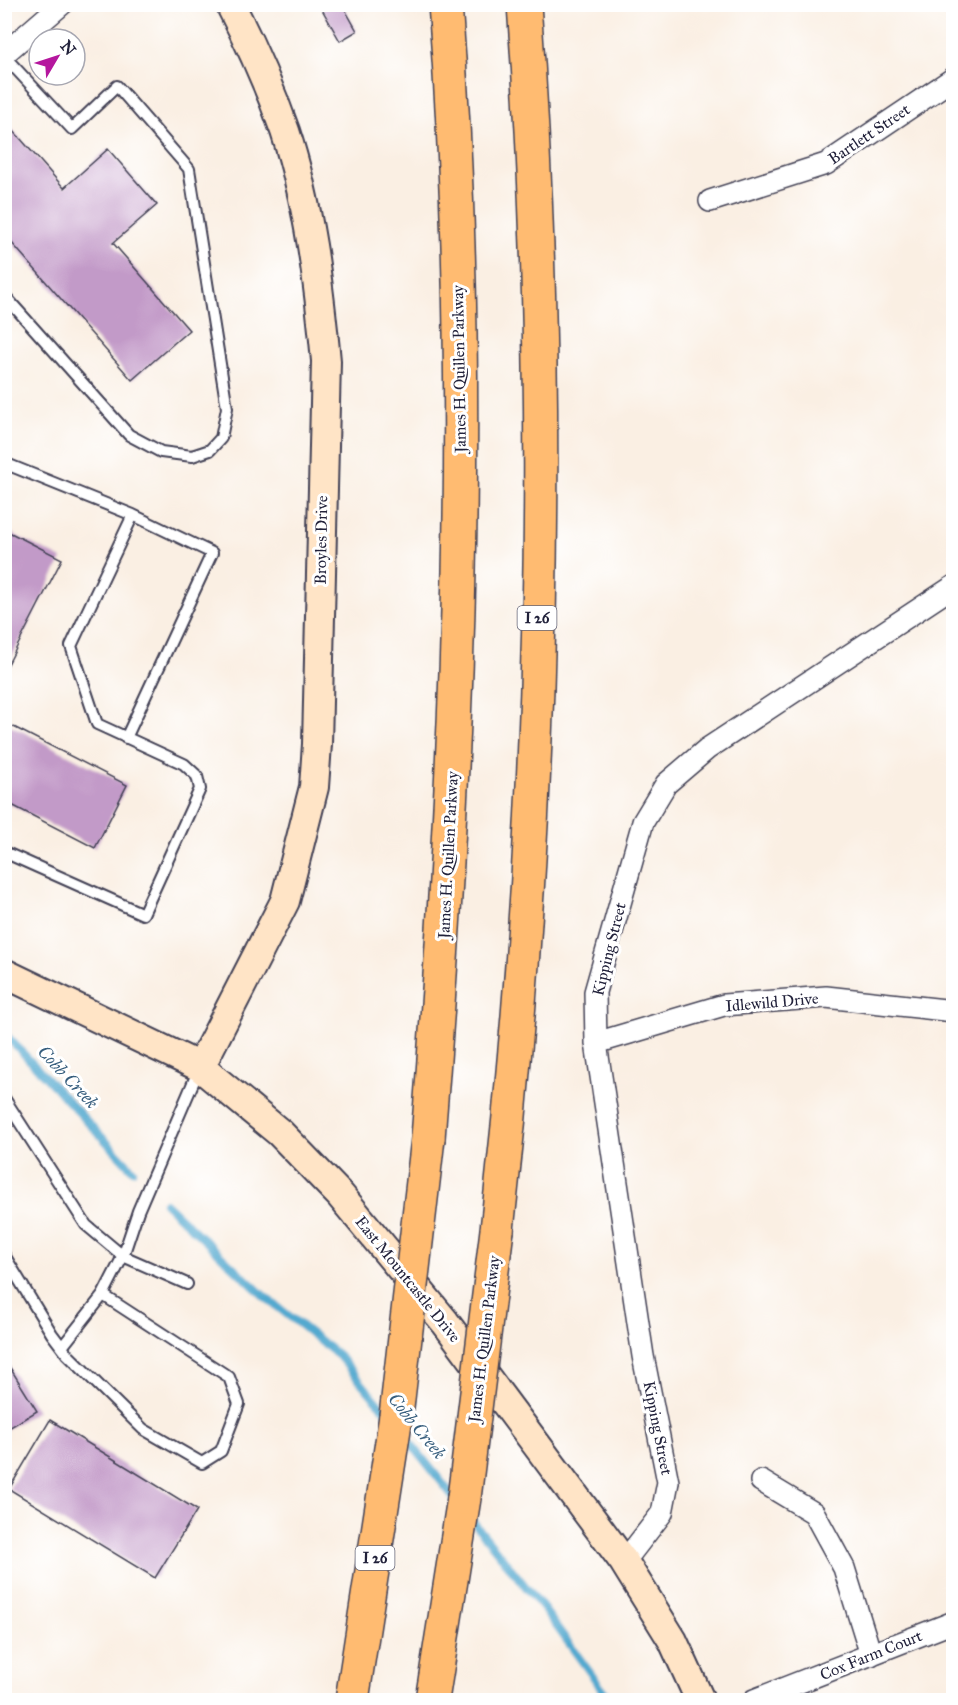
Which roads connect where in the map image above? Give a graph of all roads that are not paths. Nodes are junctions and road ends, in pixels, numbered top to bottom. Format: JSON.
{"nodes":[{"id":1,"x":62,"y":4,"type":"edge"},
{"id":2,"x":230,"y":4,"type":"edge"},
{"id":3,"x":445,"y":4,"type":"edge"},
{"id":4,"x":525,"y":4,"type":"edge"},
{"id":5,"x":4,"y":55,"type":"edge"},
{"id":6,"x":954,"y":78,"type":"edge"},
{"id":7,"x":710,"y":201,"type":"dead end"},
{"id":8,"x":4,"y":295,"type":"edge"},
{"id":9,"x":4,"y":463,"type":"edge"},
{"id":10,"x":133,"y":515,"type":"junction"},
{"id":11,"x":954,"y":586,"type":"edge"},
{"id":12,"x":126,"y":738,"type":"junction"},
{"id":13,"x":4,"y":852,"type":"edge"},
{"id":14,"x":4,"y":973,"type":"edge"},
{"id":15,"x":954,"y":1011,"type":"edge"},
{"id":16,"x":596,"y":1043,"type":"junction"},
{"id":17,"x":200,"y":1067,"type":"junction"},
{"id":18,"x":4,"y":1098,"type":"edge"},
{"id":19,"x":4,"y":1256,"type":"edge"},
{"id":20,"x":123,"y":1256,"type":"junction"},
{"id":21,"x":187,"y":1284,"type":"dead end"},
{"id":22,"x":103,"y":1295,"type":"junction"},
{"id":23,"x":62,"y":1347,"type":"junction"},
{"id":24,"x":761,"y":1481,"type":"dead end"},
{"id":25,"x":624,"y":1562,"type":"junction"},
{"id":26,"x":954,"y":1622,"type":"edge"},
{"id":27,"x":872,"y":1655,"type":"junction"},
{"id":28,"x":352,"y":1701,"type":"edge"},
{"id":29,"x":432,"y":1701,"type":"edge"},
{"id":30,"x":700,"y":1701,"type":"edge"},
{"id":31,"x":754,"y":1701,"type":"edge"}],
"edges":[{"from":1,"to":5,"type":"street"},
{"from":2,"to":17,"type":"street","name":"Broyles Drive"},
{"from":3,"to":28,"type":"highway","name":"James H. Quillen Parkway","number":"I 26","bridge":true},
{"from":4,"to":29,"type":"highway","name":"James H. Quillen Parkway","number":"I 26","bridge":true},
{"from":5,"to":8,"type":"lane"},
{"from":6,"to":7,"type":"street","name":"Bartlett Street"},
{"from":9,"to":10,"type":"lane"},
{"from":10,"to":12,"type":"lane"},
{"from":10,"to":12,"type":"lane"},
{"from":11,"to":16,"type":"street","name":"Kipping Street"},
{"from":12,"to":13,"type":"lane"},
{"from":14,"to":17,"type":"street","name":"East Mountcastle Drive"},
{"from":15,"to":16,"type":"street","name":"Idlewild Drive"},
{"from":16,"to":25,"type":"street","name":"Kipping Street"},
{"from":17,"to":20,"type":"lane"},
{"from":17,"to":25,"type":"street","name":"East Mountcastle Drive"},
{"from":18,"to":20,"type":"lane"},
{"from":19,"to":23,"type":"lane"},
{"from":20,"to":21,"type":"lane"},
{"from":20,"to":22,"type":"lane"},
{"from":22,"to":23,"type":"lane"},
{"from":22,"to":23,"type":"lane"},
{"from":24,"to":27,"type":"street"},
{"from":25,"to":30,"type":"street","name":"East Mountcastle Drive"},
{"from":26,"to":27,"type":"street","name":"Cox Farm Court"},
{"from":27,"to":31,"type":"street","name":"Cox Farm Court"}]}
